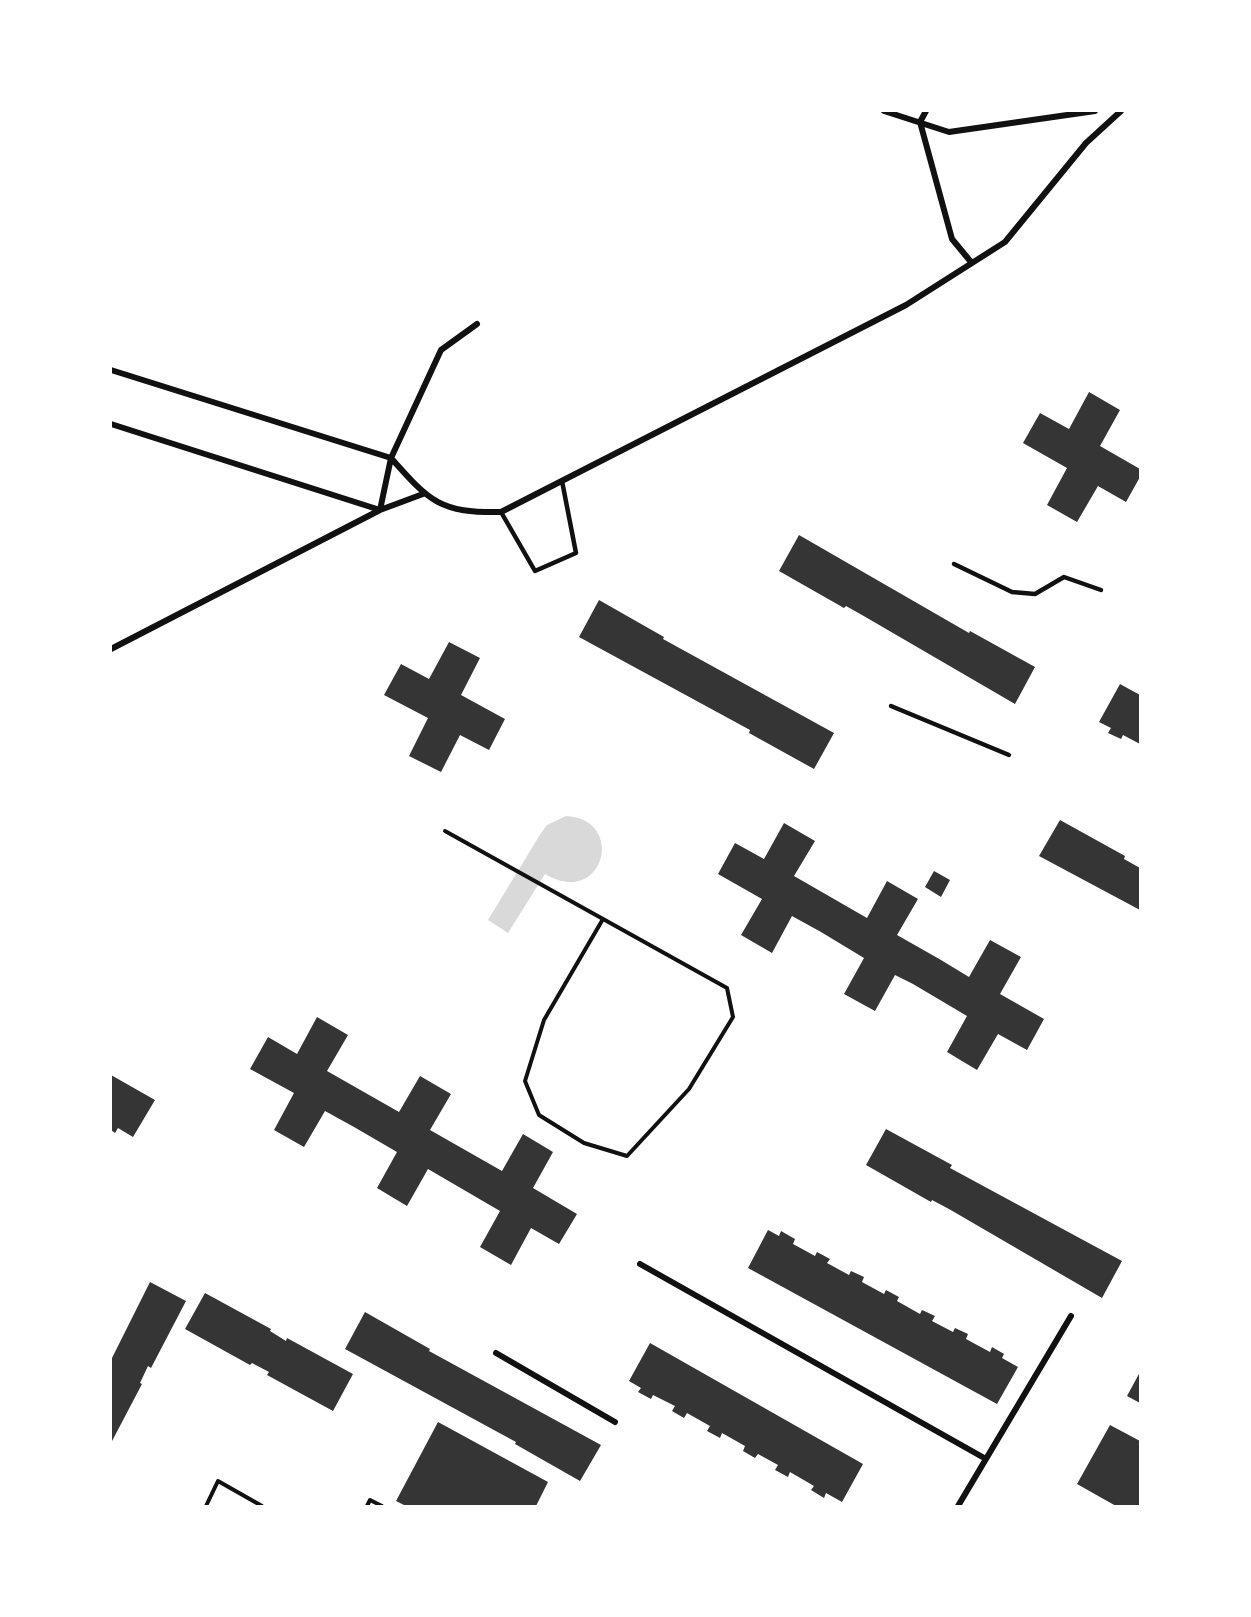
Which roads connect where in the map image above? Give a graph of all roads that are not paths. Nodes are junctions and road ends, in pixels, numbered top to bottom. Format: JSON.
{"nodes":[{"id":1,"x":884,"y":111,"type":"edge"},
{"id":2,"x":926,"y":111,"type":"edge"},
{"id":3,"x":1095,"y":111,"type":"edge"},
{"id":4,"x":1121,"y":111,"type":"edge"},
{"id":5,"x":920,"y":122,"type":"junction"},
{"id":6,"x":971,"y":262,"type":"junction"},
{"id":7,"x":477,"y":324,"type":"dead end"},
{"id":8,"x":111,"y":370,"type":"edge"},
{"id":9,"x":111,"y":424,"type":"edge"},
{"id":10,"x":391,"y":458,"type":"junction"},
{"id":11,"x":562,"y":481,"type":"junction"},
{"id":12,"x":423,"y":494,"type":"junction"},
{"id":13,"x":380,"y":510,"type":"junction"},
{"id":14,"x":501,"y":512,"type":"junction"},
{"id":15,"x":954,"y":564,"type":"dead end"},
{"id":16,"x":1101,"y":591,"type":"dead end"},
{"id":17,"x":111,"y":649,"type":"edge"},
{"id":18,"x":891,"y":706,"type":"dead end"},
{"id":19,"x":1010,"y":755,"type":"dead end"},
{"id":20,"x":640,"y":1264,"type":"dead end"},
{"id":21,"x":1071,"y":1316,"type":"dead end"},
{"id":22,"x":496,"y":1353,"type":"dead end"},
{"id":23,"x":615,"y":1422,"type":"dead end"},
{"id":24,"x":986,"y":1460,"type":"junction"},
{"id":25,"x":958,"y":1506,"type":"edge"}],
"edges":[{"from":1,"to":5,"type":"street"},
{"from":2,"to":5,"type":"street"},
{"from":3,"to":5,"type":"street"},
{"from":4,"to":6,"type":"street"},
{"from":5,"to":6,"type":"street"},
{"from":6,"to":11,"type":"street"},
{"from":7,"to":10,"type":"street"},
{"from":8,"to":10,"type":"street"},
{"from":9,"to":13,"type":"street"},
{"from":10,"to":12,"type":"street"},
{"from":10,"to":13,"type":"street"},
{"from":11,"to":14,"type":"street"},
{"from":11,"to":14,"type":"lane"},
{"from":12,"to":13,"type":"street"},
{"from":12,"to":14,"type":"street"},
{"from":13,"to":17,"type":"street"},
{"from":15,"to":16,"type":"lane"},
{"from":18,"to":19,"type":"lane"},
{"from":20,"to":24,"type":"street"},
{"from":21,"to":24,"type":"street"},
{"from":22,"to":23,"type":"street"},
{"from":24,"to":25,"type":"street"}]}
